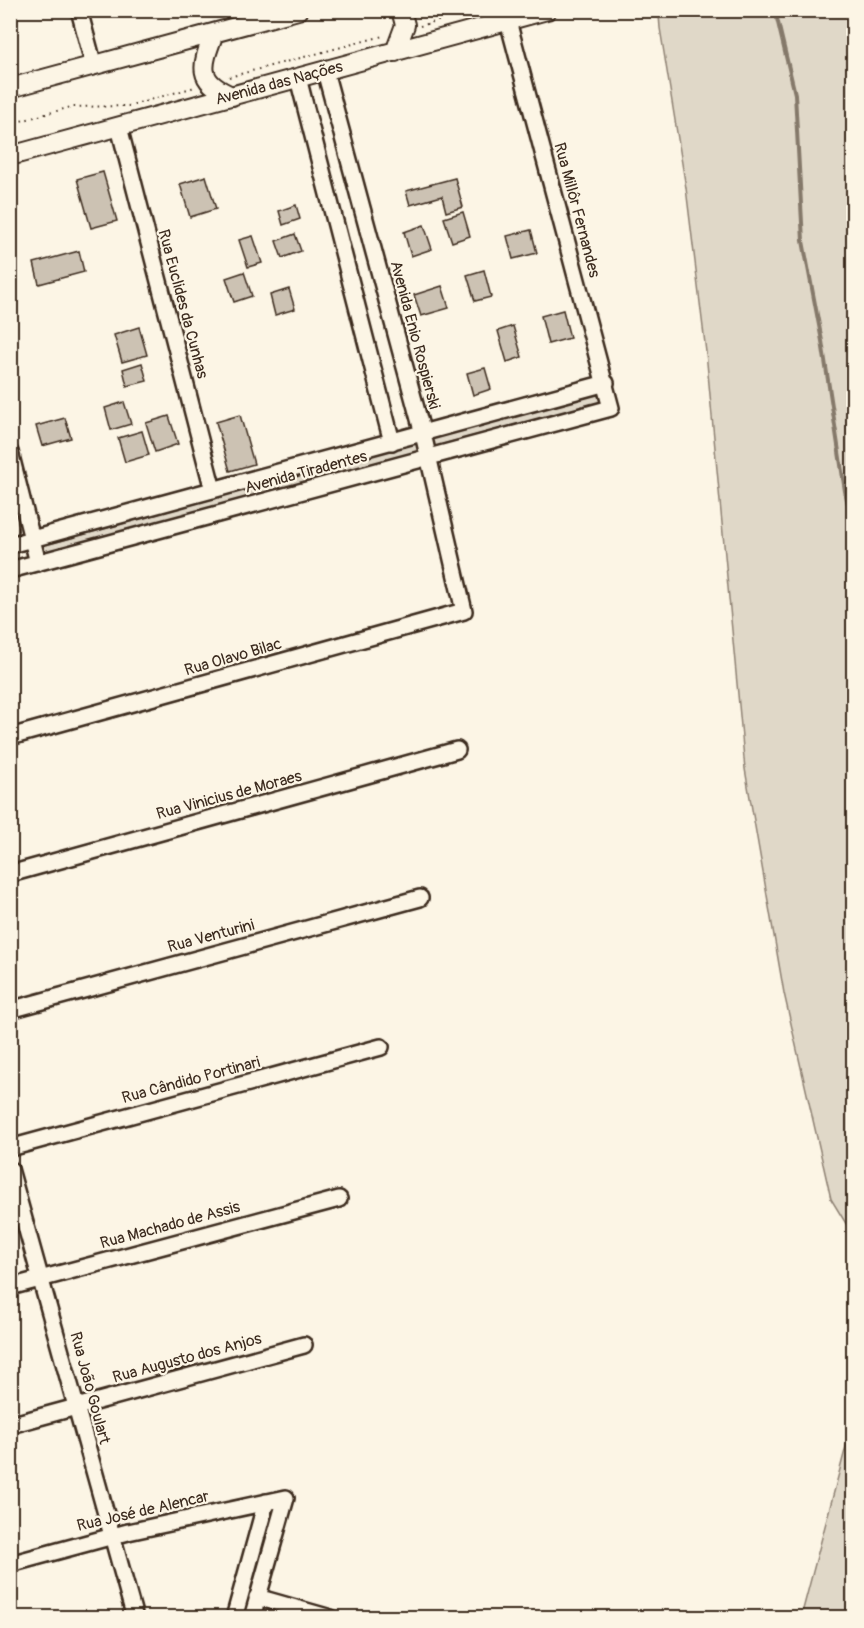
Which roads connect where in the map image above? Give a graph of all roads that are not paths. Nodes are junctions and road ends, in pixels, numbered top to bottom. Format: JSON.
{"nodes":[{"id":1,"x":79,"y":10,"type":"edge"},
{"id":2,"x":401,"y":10,"type":"edge"},
{"id":3,"x":547,"y":10,"type":"edge"},
{"id":4,"x":286,"y":12,"type":"edge"},
{"id":5,"x":508,"y":21,"type":"junction"},
{"id":6,"x":214,"y":33,"type":"junction"},
{"id":7,"x":395,"y":52,"type":"junction"},
{"id":8,"x":94,"y":66,"type":"junction"},
{"id":9,"x":325,"y":71,"type":"junction"},
{"id":10,"x":298,"y":78,"type":"junction"},
{"id":11,"x":10,"y":88,"type":"edge"},
{"id":12,"x":232,"y":96,"type":"junction"},
{"id":13,"x":119,"y":127,"type":"junction"},
{"id":14,"x":10,"y":156,"type":"edge"},
{"id":15,"x":606,"y":383,"type":"junction"},
{"id":16,"x":611,"y":408,"type":"joint"},
{"id":17,"x":423,"y":434,"type":"junction"},
{"id":18,"x":392,"y":442,"type":"junction"},
{"id":19,"x":10,"y":452,"type":"edge"},
{"id":20,"x":428,"y":457,"type":"junction"},
{"id":21,"x":213,"y":490,"type":"junction"},
{"id":22,"x":33,"y":538,"type":"junction"},
{"id":23,"x":10,"y":544,"type":"edge"},
{"id":24,"x":38,"y":563,"type":"junction"},
{"id":25,"x":10,"y":570,"type":"edge"},
{"id":26,"x":464,"y":611,"type":"joint"},
{"id":27,"x":10,"y":737,"type":"edge"},
{"id":28,"x":458,"y":750,"type":"dead end"},
{"id":29,"x":10,"y":874,"type":"edge"},
{"id":30,"x":420,"y":898,"type":"dead end"},
{"id":31,"x":10,"y":1010,"type":"edge"},
{"id":32,"x":381,"y":1047,"type":"dead end"},
{"id":33,"x":10,"y":1148,"type":"edge"},
{"id":34,"x":10,"y":1169,"type":"edge"},
{"id":35,"x":339,"y":1198,"type":"dead end"},
{"id":36,"x":41,"y":1278,"type":"junction"},
{"id":37,"x":10,"y":1287,"type":"edge"},
{"id":38,"x":304,"y":1344,"type":"dead end"},
{"id":39,"x":76,"y":1407,"type":"junction"},
{"id":40,"x":10,"y":1425,"type":"edge"},
{"id":41,"x":266,"y":1502,"type":"junction"},
{"id":42,"x":112,"y":1536,"type":"junction"},
{"id":43,"x":10,"y":1564,"type":"edge"},
{"id":44,"x":257,"y":1597,"type":"junction"},
{"id":45,"x":135,"y":1617,"type":"edge"},
{"id":46,"x":234,"y":1617,"type":"edge"},
{"id":47,"x":252,"y":1617,"type":"edge"},
{"id":48,"x":331,"y":1617,"type":"edge"}],
"edges":[{"from":1,"to":8,"type":"street"},
{"from":2,"to":7,"type":"main road"},
{"from":3,"to":5,"type":"main road","name":"Avenida das Nações"},
{"from":4,"to":6,"type":"main road"},
{"from":5,"to":7,"type":"main road","name":"Avenida das Nações"},
{"from":5,"to":15,"type":"street","name":"Rua Millôr Fernandes"},
{"from":6,"to":8,"type":"main road"},
{"from":6,"to":12,"type":"main road"},
{"from":7,"to":9,"type":"main road","name":"Avenida das Nações"},
{"from":8,"to":11,"type":"main road"},
{"from":9,"to":10,"type":"main road","name":"Avenida das Nações"},
{"from":9,"to":17,"type":"street","name":"Avenida Enio Rospierski"},
{"from":10,"to":12,"type":"main road","name":"Avenida das Nações"},
{"from":10,"to":18,"type":"street"},
{"from":12,"to":13,"type":"main road","name":"Avenida das Nações"},
{"from":13,"to":14,"type":"main road","name":"Avenida das Nações"},
{"from":13,"to":21,"type":"street","name":"Rua Euclides da Cunhas"},
{"from":15,"to":16,"type":"street","name":"Rua Millôr Fernandes"},
{"from":15,"to":17,"type":"street","name":"Avenida Tiradentes"},
{"from":16,"to":20,"type":"street","name":"Avenida Tiradentes"},
{"from":17,"to":18,"type":"street","name":"Avenida Tiradentes"},
{"from":17,"to":20,"type":"street","name":"Avenida Enio Rospierski"},
{"from":18,"to":21,"type":"street","name":"Avenida Tiradentes"},
{"from":19,"to":22,"type":"street"},
{"from":20,"to":24,"type":"street","name":"Avenida Tiradentes"},
{"from":20,"to":26,"type":"street","name":"Avenida Enio Rospierski"},
{"from":21,"to":22,"type":"street","name":"Avenida Tiradentes"},
{"from":22,"to":23,"type":"street","name":"Avenida Tiradentes"},
{"from":22,"to":24,"type":"street"},
{"from":24,"to":25,"type":"street","name":"Avenida Tiradentes"},
{"from":26,"to":27,"type":"street","name":"Rua Olavo Bilac"},
{"from":28,"to":29,"type":"street","name":"Rua Vinicius de Moraes"},
{"from":30,"to":31,"type":"street","name":"Rua Venturini"},
{"from":32,"to":33,"type":"street","name":"Rua Cândido Portinari"},
{"from":34,"to":36,"type":"street","name":"Rua João Goulart"},
{"from":35,"to":36,"type":"street","name":"Rua Machado de Assis"},
{"from":36,"to":37,"type":"street","name":"Rua Machado de Assis"},
{"from":36,"to":39,"type":"street","name":"Rua João Goulart"},
{"from":38,"to":39,"type":"street","name":"Rua Augusto dos Anjos"},
{"from":39,"to":40,"type":"street","name":"Rua Augusto dos Anjos"},
{"from":39,"to":42,"type":"street","name":"Rua João Goulart"},
{"from":41,"to":42,"type":"street","name":"Rua José de Alencar"},
{"from":41,"to":44,"type":"street","name":"Rua José de Alencar"},
{"from":41,"to":46,"type":"street"},
{"from":42,"to":43,"type":"street","name":"Rua José de Alencar"},
{"from":42,"to":45,"type":"street","name":"Rua João Goulart"},
{"from":44,"to":47,"type":"street"},
{"from":44,"to":48,"type":"street"}]}
